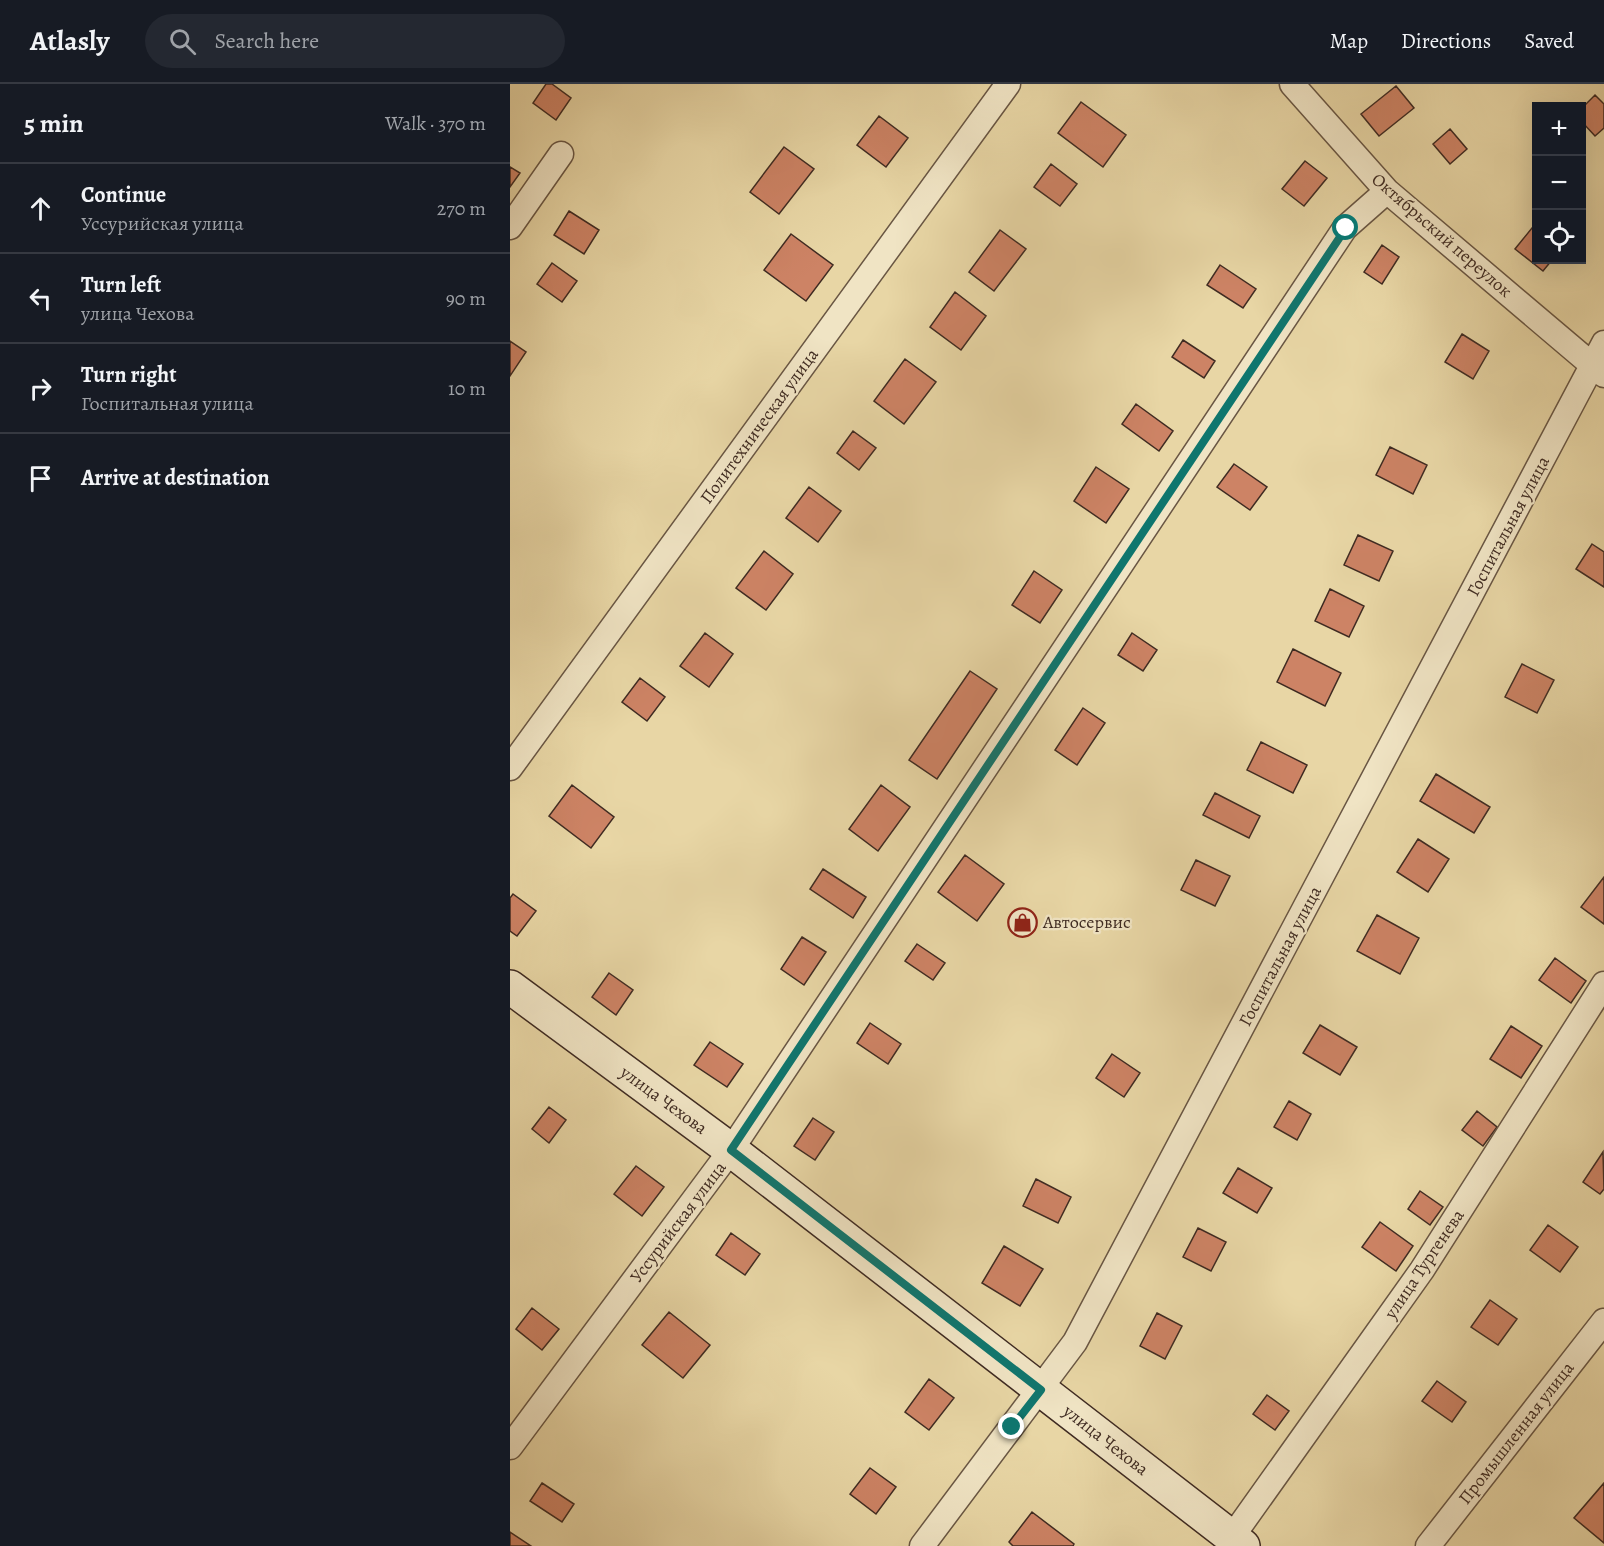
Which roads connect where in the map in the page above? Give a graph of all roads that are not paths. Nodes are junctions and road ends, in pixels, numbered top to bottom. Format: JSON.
{"nodes":[{"id":1,"x":1008,"y":84,"type":"edge"},
{"id":2,"x":1292,"y":84,"type":"edge"},
{"id":3,"x":561,"y":154,"type":"dead end"},
{"id":4,"x":1386,"y":191,"type":"junction"},
{"id":5,"x":510,"y":227,"type":"edge"},
{"id":6,"x":1604,"y":343,"type":"edge"},
{"id":7,"x":1599,"y":370,"type":"edge"},
{"id":8,"x":510,"y":768,"type":"edge"},
{"id":9,"x":1604,"y":984,"type":"edge"},
{"id":10,"x":510,"y":987,"type":"edge"},
{"id":11,"x":731,"y":1150,"type":"junction"},
{"id":12,"x":1604,"y":1321,"type":"edge"},
{"id":13,"x":1041,"y":1390,"type":"junction"},
{"id":14,"x":510,"y":1447,"type":"edge"},
{"id":15,"x":1238,"y":1542,"type":"edge"},
{"id":16,"x":922,"y":1546,"type":"edge"},
{"id":17,"x":1428,"y":1546,"type":"edge"}],
"edges":[{"from":1,"to":8,"type":"street","name":"Политехническая улица"},
{"from":2,"to":4,"type":"street","name":"Октябрьский переулок"},
{"from":3,"to":5,"type":"street"},
{"from":4,"to":7,"type":"street","name":"Октябрьский переулок"},
{"from":4,"to":11,"type":"street","name":"Уссурийская улица"},
{"from":6,"to":7,"type":"street","name":"Госпитальная улица"},
{"from":7,"to":13,"type":"street","name":"Госпитальная улица"},
{"from":9,"to":15,"type":"street","name":"улица Тургенева"},
{"from":10,"to":11,"type":"main road","name":"улица Чехова"},
{"from":11,"to":13,"type":"main road","name":"улица Чехова"},
{"from":11,"to":14,"type":"street","name":"Уссурийская улица"},
{"from":12,"to":17,"type":"street","name":"Промышленная улица"},
{"from":13,"to":15,"type":"main road","name":"улица Чехова"},
{"from":13,"to":16,"type":"street","name":"Госпитальная улица"}]}
